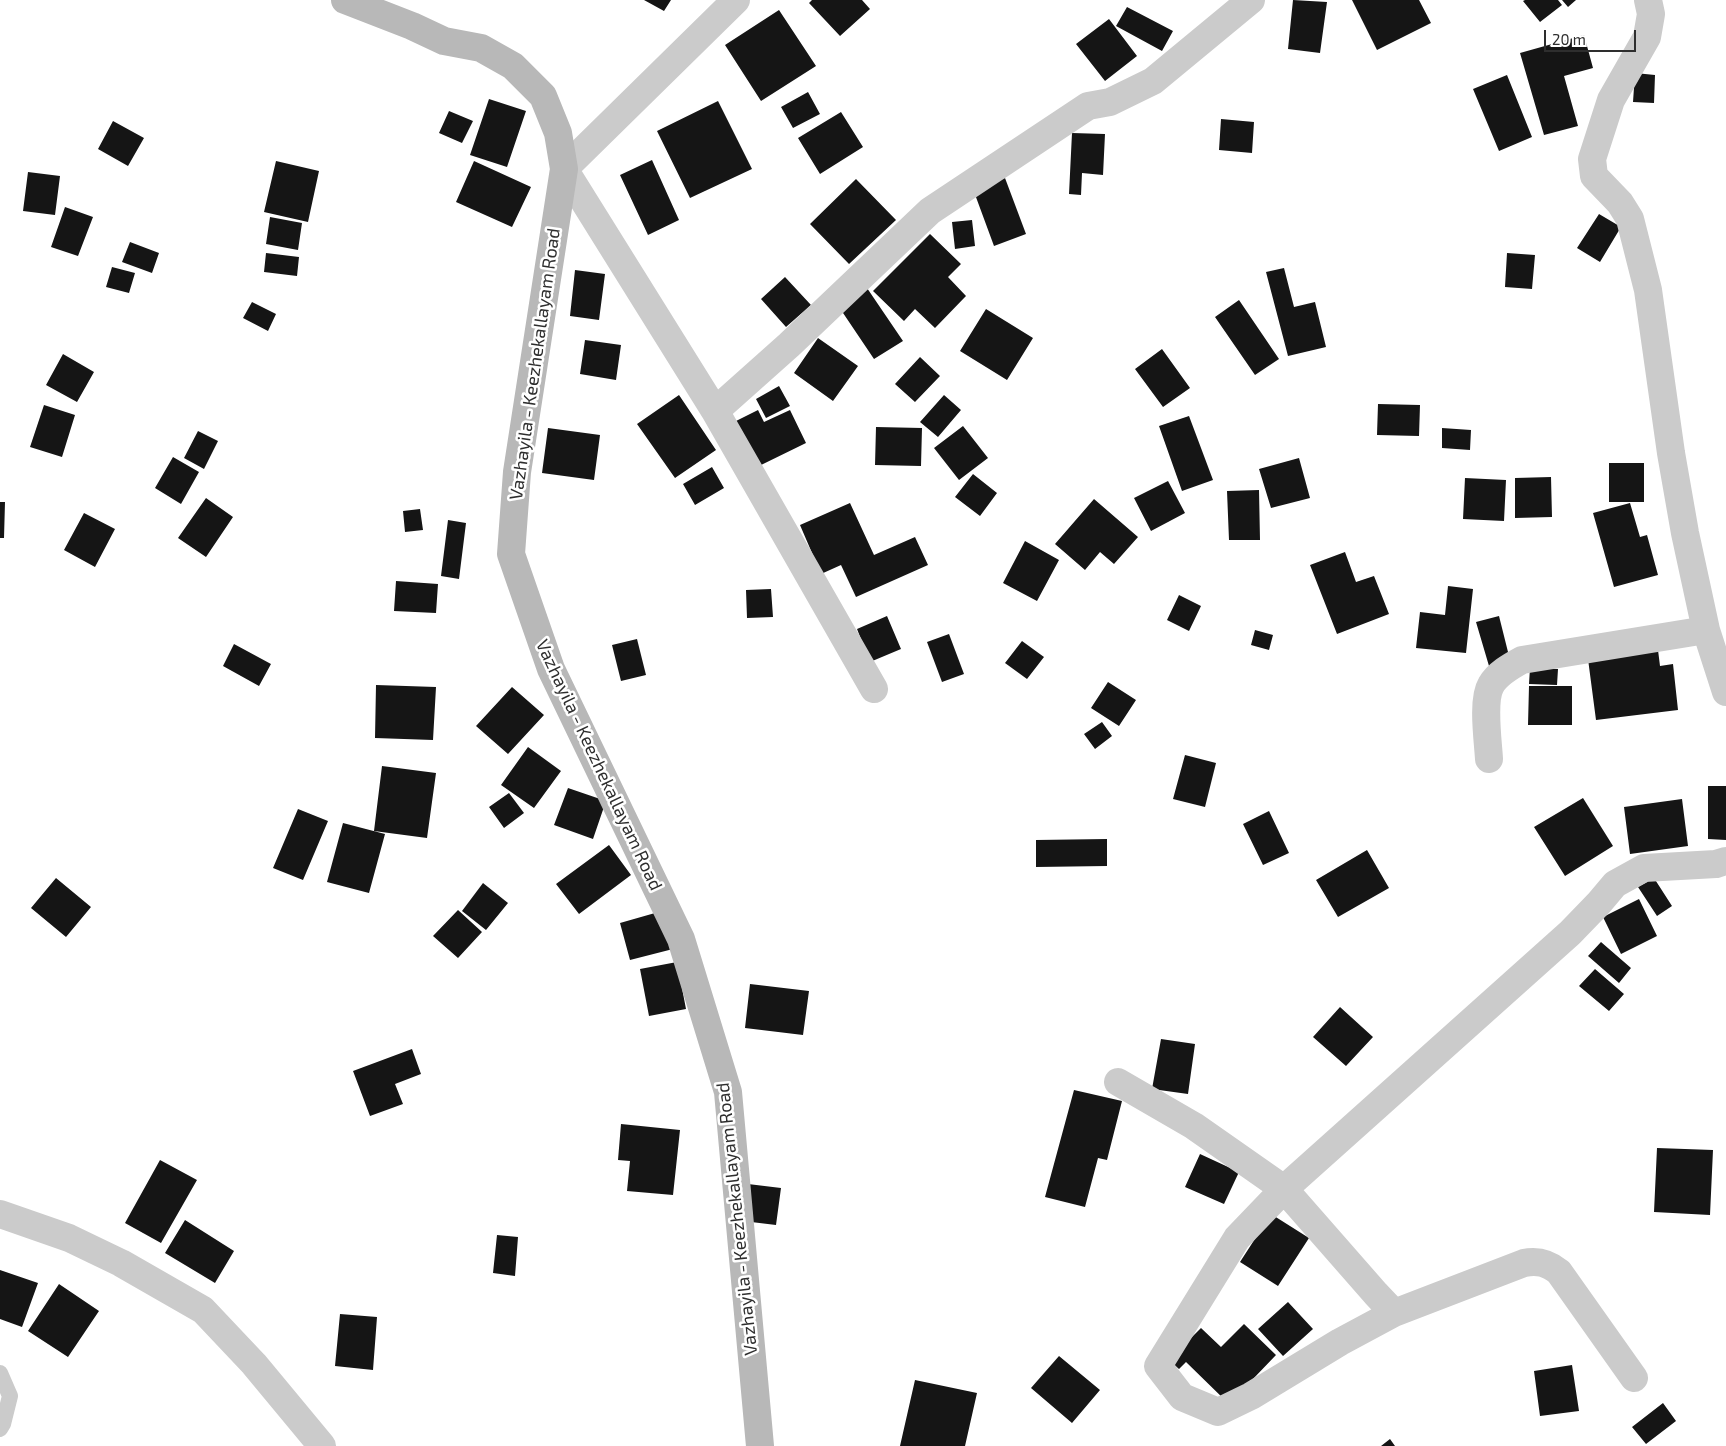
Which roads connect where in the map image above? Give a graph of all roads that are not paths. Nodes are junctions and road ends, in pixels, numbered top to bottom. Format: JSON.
{"nodes":[{"id":1,"x":736,"y":0,"type":"edge"},
{"id":2,"x":1251,"y":0,"type":"edge"},
{"id":3,"x":1648,"y":0,"type":"edge"},
{"id":4,"x":359,"y":3,"type":"edge"},
{"id":5,"x":564,"y":169,"type":"junction"},
{"id":6,"x":715,"y":411,"type":"junction"},
{"id":7,"x":1706,"y":630,"type":"junction"},
{"id":8,"x":874,"y":689,"type":"dead end"},
{"id":9,"x":1726,"y":692,"type":"edge"},
{"id":10,"x":1489,"y":759,"type":"dead end"},
{"id":11,"x":1726,"y":861,"type":"edge"},
{"id":12,"x":1118,"y":1082,"type":"dead end"},
{"id":13,"x":1284,"y":1189,"type":"junction"},
{"id":14,"x":0,"y":1214,"type":"edge"},
{"id":15,"x":1394,"y":1312,"type":"junction"},
{"id":16,"x":0,"y":1374,"type":"edge"},
{"id":17,"x":1634,"y":1378,"type":"dead end"},
{"id":18,"x":0,"y":1429,"type":"edge"},
{"id":19,"x":322,"y":1446,"type":"edge"},
{"id":20,"x":760,"y":1446,"type":"edge"}],
"edges":[{"from":1,"to":5,"type":"street"},
{"from":2,"to":6,"type":"street"},
{"from":3,"to":7,"type":"street"},
{"from":4,"to":5,"type":"street","name":"Vazhayila - Keezhekallayam Road"},
{"from":5,"to":6,"type":"street"},
{"from":5,"to":20,"type":"street","name":"Vazhayila - Keezhekallayam Road"},
{"from":6,"to":8,"type":"street"},
{"from":7,"to":9,"type":"street"},
{"from":7,"to":10,"type":"street"},
{"from":11,"to":13,"type":"street"},
{"from":12,"to":13,"type":"street"},
{"from":13,"to":15,"type":"street"},
{"from":13,"to":15,"type":"street"},
{"from":14,"to":19,"type":"street"},
{"from":15,"to":17,"type":"street"},
{"from":16,"to":18,"type":"lane"}]}
